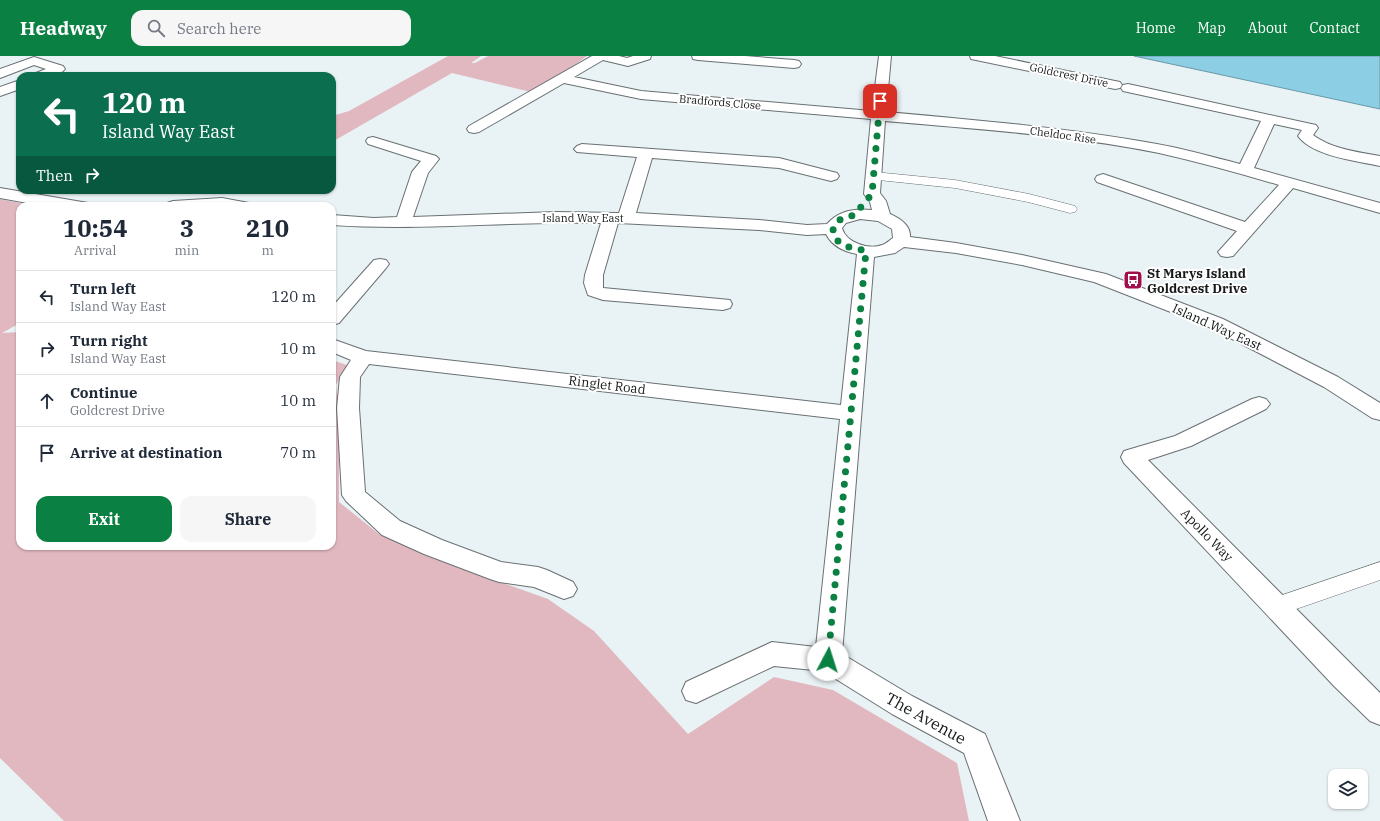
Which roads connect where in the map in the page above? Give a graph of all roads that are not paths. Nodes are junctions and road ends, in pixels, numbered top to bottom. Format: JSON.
{"nodes":[{"id":1,"x":601,"y":56,"type":"edge"},
{"id":2,"x":645,"y":56,"type":"edge"},
{"id":3,"x":698,"y":56,"type":"edge"},
{"id":4,"x":884,"y":56,"type":"edge"},
{"id":5,"x":976,"y":56,"type":"edge"},
{"id":6,"x":63,"y":58,"type":"dead end"},
{"id":7,"x":0,"y":62,"type":"edge"},
{"id":8,"x":794,"y":64,"type":"dead end"},
{"id":9,"x":17,"y":68,"type":"junction"},
{"id":10,"x":44,"y":71,"type":"edge"},
{"id":11,"x":0,"y":74,"type":"edge"},
{"id":12,"x":563,"y":79,"type":"junction"},
{"id":13,"x":16,"y":86,"type":"edge"},
{"id":14,"x":0,"y":92,"type":"edge"},
{"id":15,"x":878,"y":116,"type":"junction"},
{"id":16,"x":1269,"y":119,"type":"junction"},
{"id":17,"x":474,"y":129,"type":"dead end"},
{"id":18,"x":373,"y":141,"type":"dead end"},
{"id":19,"x":582,"y":149,"type":"dead end"},
{"id":20,"x":646,"y":153,"type":"junction"},
{"id":21,"x":1380,"y":161,"type":"edge"},
{"id":22,"x":1245,"y":170,"type":"junction"},
{"id":23,"x":831,"y":176,"type":"dead end"},
{"id":24,"x":874,"y":176,"type":"junction"},
{"id":25,"x":1103,"y":180,"type":"dead end"},
{"id":26,"x":1290,"y":182,"type":"junction"},
{"id":27,"x":0,"y":193,"type":"edge"},
{"id":28,"x":872,"y":194,"type":"junction"},
{"id":29,"x":49,"y":202,"type":"edge"},
{"id":30,"x":1378,"y":208,"type":"edge"},
{"id":31,"x":1070,"y":209,"type":"dead end"},
{"id":32,"x":854,"y":215,"type":"junction"},
{"id":33,"x":882,"y":217,"type":"junction"},
{"id":34,"x":618,"y":218,"type":"junction"},
{"id":35,"x":336,"y":220,"type":"edge"},
{"id":36,"x":403,"y":223,"type":"junction"},
{"id":37,"x":833,"y":229,"type":"junction"},
{"id":38,"x":1248,"y":229,"type":"junction"},
{"id":39,"x":901,"y":241,"type":"junction"},
{"id":40,"x":866,"y":251,"type":"junction"},
{"id":41,"x":1227,"y":252,"type":"dead end"},
{"id":42,"x":380,"y":264,"type":"dead end"},
{"id":43,"x":723,"y":304,"type":"dead end"},
{"id":44,"x":336,"y":314,"type":"edge"},
{"id":45,"x":336,"y":347,"type":"edge"},
{"id":46,"x":362,"y":357,"type":"junction"},
{"id":47,"x":1259,"y":404,"type":"dead end"},
{"id":48,"x":851,"y":413,"type":"junction"},
{"id":49,"x":1380,"y":413,"type":"edge"},
{"id":50,"x":1380,"y":571,"type":"edge"},
{"id":51,"x":564,"y":589,"type":"dead end"},
{"id":52,"x":1276,"y":607,"type":"junction"},
{"id":53,"x":828,"y":660,"type":"junction"},
{"id":54,"x":696,"y":691,"type":"dead end"},
{"id":55,"x":1380,"y":712,"type":"edge"},
{"id":56,"x":1004,"y":821,"type":"edge"}],
"edges":[{"from":1,"to":2,"type":"street"},
{"from":1,"to":12,"type":"street"},
{"from":3,"to":8,"type":"street"},
{"from":4,"to":15,"type":"street"},
{"from":5,"to":16,"type":"street","name":"Goldcrest Drive"},
{"from":6,"to":10,"type":"street"},
{"from":7,"to":9,"type":"street"},
{"from":9,"to":10,"type":"street"},
{"from":9,"to":11,"type":"street"},
{"from":12,"to":15,"type":"street","name":"Bradfords Close"},
{"from":12,"to":17,"type":"street"},
{"from":13,"to":14,"type":"street"},
{"from":15,"to":22,"type":"street","name":"Cheldoc Rise"},
{"from":15,"to":24,"type":"street"},
{"from":16,"to":21,"type":"street"},
{"from":16,"to":22,"type":"street"},
{"from":18,"to":36,"type":"street"},
{"from":19,"to":20,"type":"street"},
{"from":20,"to":23,"type":"street"},
{"from":20,"to":34,"type":"street"},
{"from":22,"to":26,"type":"street","name":"Cheldoc Rise"},
{"from":24,"to":28,"type":"street"},
{"from":24,"to":31,"type":"lane"},
{"from":25,"to":38,"type":"street"},
{"from":26,"to":30,"type":"street","name":"Cheldoc Rise"},
{"from":26,"to":38,"type":"street"},
{"from":27,"to":29,"type":"street"},
{"from":28,"to":32,"type":"street"},
{"from":28,"to":33,"type":"street"},
{"from":32,"to":33,"type":"street"},
{"from":32,"to":37,"type":"street"},
{"from":33,"to":39,"type":"street"},
{"from":34,"to":36,"type":"street","name":"Island Way East"},
{"from":34,"to":37,"type":"street","name":"Island Way East"},
{"from":34,"to":43,"type":"street"},
{"from":35,"to":36,"type":"street","name":"Island Way East"},
{"from":37,"to":40,"type":"street"},
{"from":38,"to":41,"type":"street"},
{"from":39,"to":40,"type":"street"},
{"from":39,"to":49,"type":"street","name":"Island Way East"},
{"from":40,"to":48,"type":"street"},
{"from":42,"to":44,"type":"street"},
{"from":45,"to":46,"type":"street","name":"Ringlet Road"},
{"from":46,"to":48,"type":"street","name":"Ringlet Road"},
{"from":46,"to":51,"type":"street"},
{"from":47,"to":52,"type":"street","name":"Apollo Way"},
{"from":48,"to":53,"type":"street"},
{"from":50,"to":52,"type":"lane"},
{"from":52,"to":55,"type":"street","name":"Apollo Way"},
{"from":53,"to":54,"type":"street","name":"The Avenue"},
{"from":53,"to":56,"type":"street","name":"The Avenue"}]}
